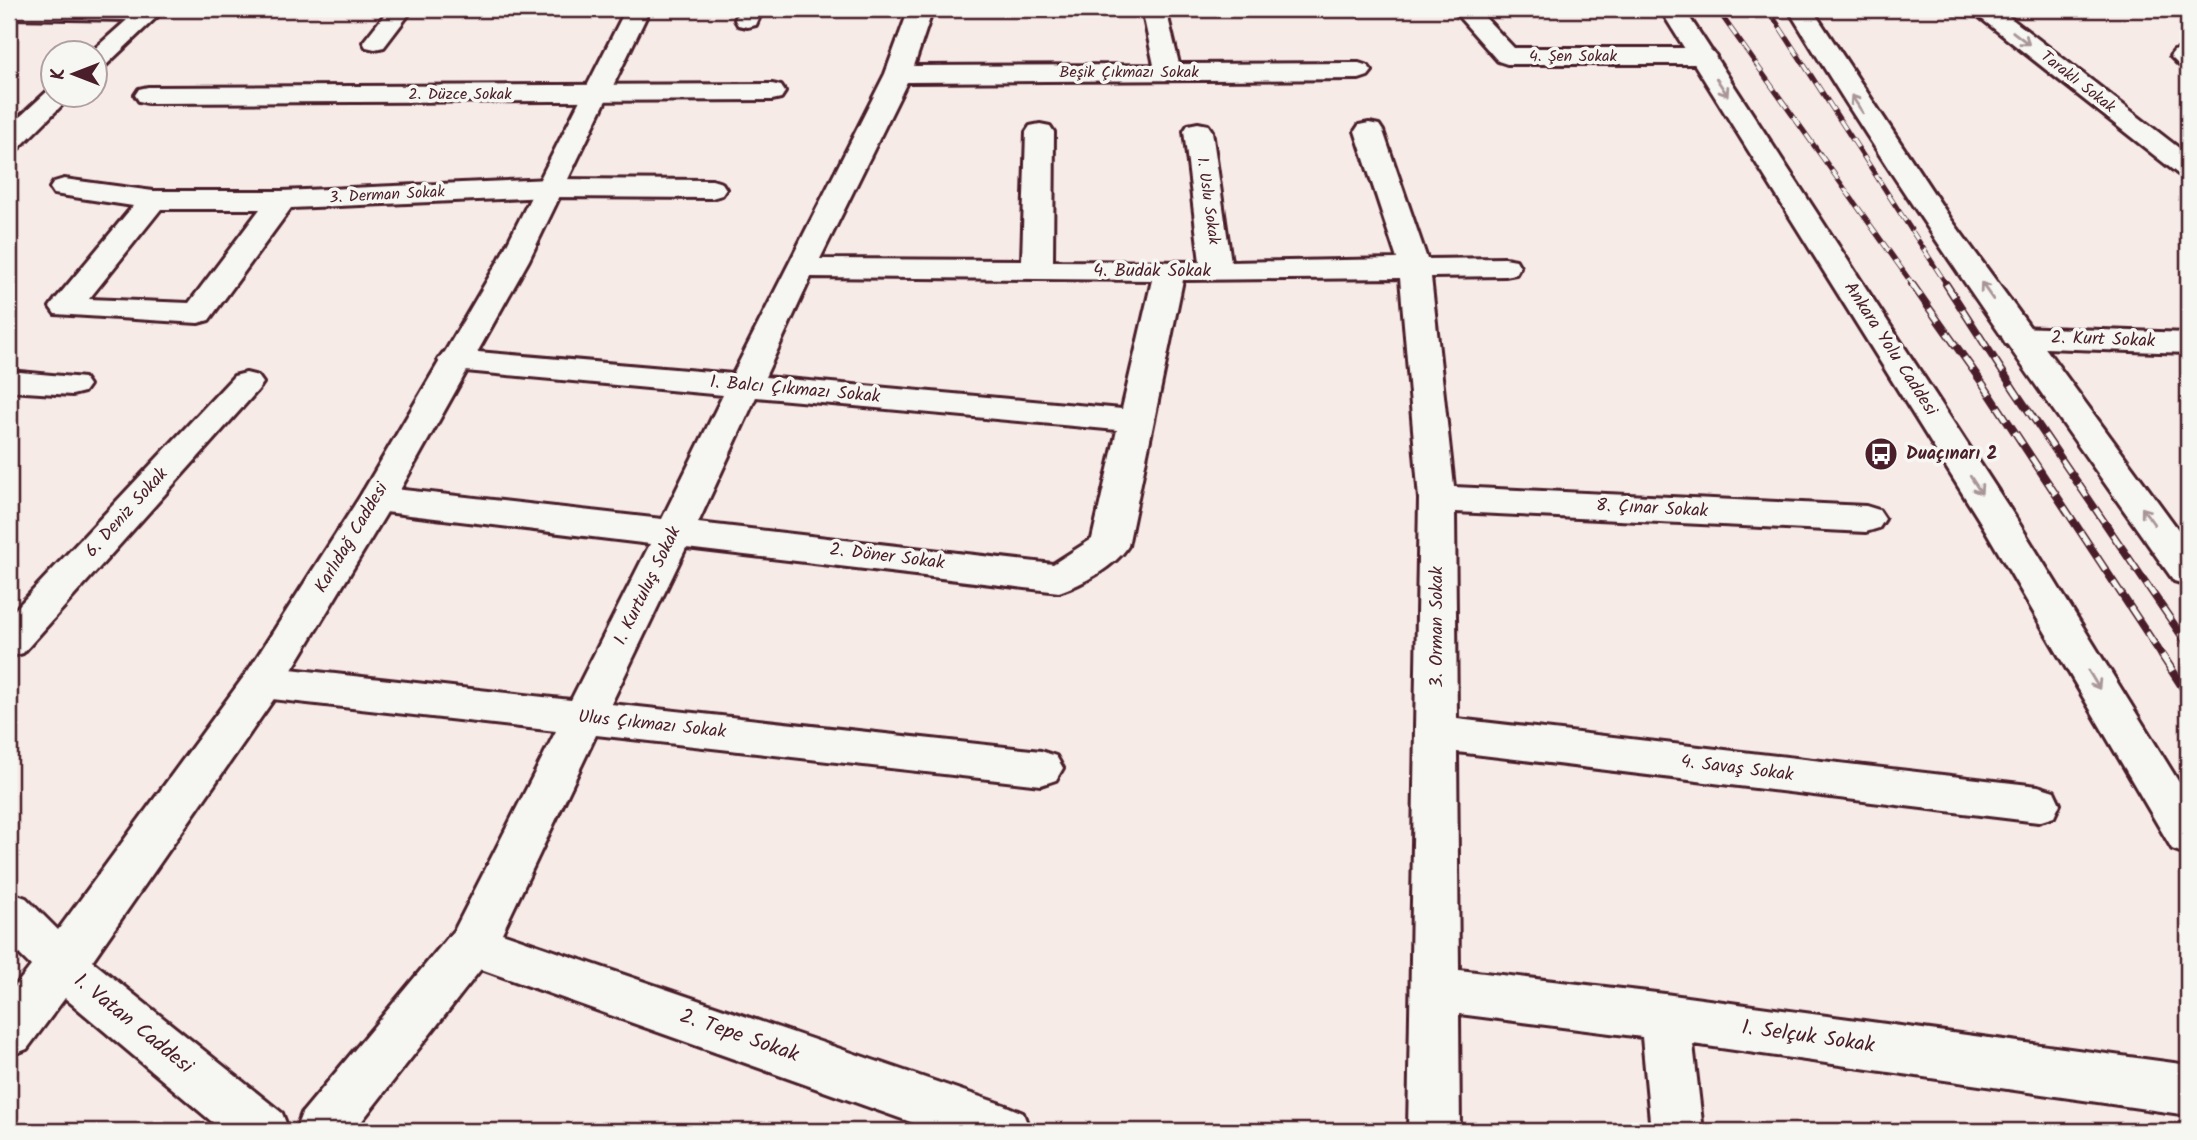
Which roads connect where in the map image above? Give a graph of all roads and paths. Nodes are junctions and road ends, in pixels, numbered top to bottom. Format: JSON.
{"nodes":[{"id":1,"x":401,"y":9,"type":"edge"},
{"id":2,"x":638,"y":9,"type":"edge"},
{"id":3,"x":922,"y":9,"type":"edge"},
{"id":4,"x":1154,"y":9,"type":"edge"},
{"id":5,"x":1464,"y":9,"type":"edge"},
{"id":6,"x":1672,"y":9,"type":"edge"},
{"id":7,"x":1800,"y":9,"type":"edge"},
{"id":8,"x":1963,"y":9,"type":"edge"},
{"id":9,"x":9,"y":11,"type":"edge"},
{"id":10,"x":151,"y":11,"type":"edge"},
{"id":11,"x":375,"y":42,"type":"dead end"},
{"id":12,"x":108,"y":50,"type":"edge"},
{"id":13,"x":1703,"y":56,"type":"junction"},
{"id":14,"x":1359,"y":71,"type":"dead end"},
{"id":15,"x":1168,"y":72,"type":"junction"},
{"id":16,"x":898,"y":74,"type":"junction"},
{"id":17,"x":772,"y":92,"type":"dead end"},
{"id":18,"x":596,"y":94,"type":"junction"},
{"id":19,"x":148,"y":95,"type":"dead end"},
{"id":20,"x":45,"y":108,"type":"edge"},
{"id":21,"x":1198,"y":131,"type":"dead end"},
{"id":22,"x":1369,"y":131,"type":"dead end"},
{"id":23,"x":1040,"y":132,"type":"dead end"},
{"id":24,"x":9,"y":142,"type":"edge"},
{"id":25,"x":2188,"y":168,"type":"edge"},
{"id":26,"x":64,"y":188,"type":"dead end"},
{"id":27,"x":550,"y":188,"type":"junction"},
{"id":28,"x":712,"y":189,"type":"dead end"},
{"id":29,"x":153,"y":200,"type":"junction"},
{"id":30,"x":282,"y":200,"type":"junction"},
{"id":31,"x":1505,"y":267,"type":"dead end"},
{"id":32,"x":800,"y":268,"type":"junction"},
{"id":33,"x":1415,"y":268,"type":"junction"},
{"id":34,"x":1037,"y":271,"type":"junction"},
{"id":35,"x":1168,"y":271,"type":"junction"},
{"id":36,"x":1217,"y":271,"type":"junction"},
{"id":37,"x":2018,"y":337,"type":"junction"},
{"id":38,"x":2188,"y":344,"type":"edge"},
{"id":39,"x":455,"y":360,"type":"junction"},
{"id":40,"x":9,"y":381,"type":"edge"},
{"id":41,"x":246,"y":383,"type":"dead end"},
{"id":42,"x":72,"y":385,"type":"dead end"},
{"id":43,"x":745,"y":385,"type":"junction"},
{"id":44,"x":1135,"y":421,"type":"junction"},
{"id":45,"x":377,"y":499,"type":"junction"},
{"id":46,"x":1437,"y":499,"type":"junction"},
{"id":47,"x":1866,"y":519,"type":"dead end"},
{"id":48,"x":675,"y":532,"type":"junction"},
{"id":49,"x":2188,"y":571,"type":"edge"},
{"id":50,"x":9,"y":642,"type":"edge"},
{"id":51,"x":263,"y":682,"type":"junction"},
{"id":52,"x":584,"y":718,"type":"junction"},
{"id":53,"x":1436,"y":733,"type":"junction"},
{"id":54,"x":1041,"y":768,"type":"dead end"},
{"id":55,"x":2038,"y":804,"type":"dead end"},
{"id":56,"x":2188,"y":836,"type":"edge"},
{"id":57,"x":9,"y":912,"type":"edge"},
{"id":58,"x":472,"y":944,"type":"junction"},
{"id":59,"x":61,"y":965,"type":"junction"},
{"id":60,"x":1435,"y":989,"type":"junction"},
{"id":61,"x":1665,"y":1017,"type":"junction"},
{"id":62,"x":9,"y":1033,"type":"edge"},
{"id":63,"x":2180,"y":1088,"type":"dead end"},
{"id":64,"x":263,"y":1131,"type":"edge"},
{"id":65,"x":320,"y":1131,"type":"edge"},
{"id":66,"x":1004,"y":1131,"type":"edge"},
{"id":67,"x":1434,"y":1131,"type":"edge"},
{"id":68,"x":1677,"y":1131,"type":"edge"}],
"edges":[{"from":1,"to":11,"type":"main road"},
{"from":2,"to":18,"type":"main road","name":"Karlıdağ Caddesi"},
{"from":3,"to":16,"type":"main road","name":"1. Kurtuluş Sokak"},
{"from":4,"to":15,"type":"main road"},
{"from":5,"to":13,"type":"main road","name":"4. Şen Sokak"},
{"from":6,"to":13,"type":"main road","name":"Ankara Yolu Caddesi"},
{"from":37,"to":7,"type":"main road","one_way":true},
{"from":8,"to":25,"type":"main road","name":"Taraklı Sokak","one_way":true},
{"from":9,"to":10,"type":"main road"},
{"from":10,"to":12,"type":"main road"},
{"from":13,"to":56,"type":"main road","name":"Ankara Yolu Caddesi","one_way":true},
{"from":14,"to":15,"type":"main road","name":"Beşik Çıkmazı Sokak"},
{"from":15,"to":16,"type":"main road","name":"Beşik Çıkmazı Sokak"},
{"from":16,"to":32,"type":"main road","name":"1. Kurtuluş Sokak"},
{"from":17,"to":18,"type":"main road","name":"2. Düzce Sokak"},
{"from":18,"to":19,"type":"main road","name":"2. Düzce Sokak"},
{"from":18,"to":27,"type":"main road","name":"Karlıdağ Caddesi"},
{"from":20,"to":24,"type":"main road"},
{"from":21,"to":36,"type":"main road","name":"1. Uslu Sokak"},
{"from":22,"to":33,"type":"main road","name":"3. Orman Sokak"},
{"from":23,"to":34,"type":"main road"},
{"from":26,"to":29,"type":"main road","name":"3. Derman Sokak"},
{"from":27,"to":28,"type":"main road","name":"3. Derman Sokak"},
{"from":27,"to":30,"type":"main road","name":"3. Derman Sokak"},
{"from":27,"to":39,"type":"main road","name":"Karlıdağ Caddesi"},
{"from":29,"to":30,"type":"main road","name":"3. Derman Sokak"},
{"from":29,"to":30,"type":"main road"},
{"from":31,"to":33,"type":"main road","name":"4. Budak Sokak"},
{"from":32,"to":34,"type":"main road","name":"4. Budak Sokak"},
{"from":32,"to":43,"type":"main road","name":"1. Kurtuluş Sokak"},
{"from":33,"to":36,"type":"main road","name":"4. Budak Sokak"},
{"from":33,"to":46,"type":"main road","name":"3. Orman Sokak"},
{"from":34,"to":35,"type":"main road","name":"4. Budak Sokak"},
{"from":35,"to":36,"type":"main road","name":"4. Budak Sokak"},
{"from":35,"to":44,"type":"main road","name":"2. Döner Sokak"},
{"from":37,"to":38,"type":"main road","name":"2. Kurt Sokak"},
{"from":49,"to":37,"type":"main road","one_way":true},
{"from":39,"to":43,"type":"main road","name":"1. Balcı Çıkmazı Sokak"},
{"from":39,"to":45,"type":"main road","name":"Karlıdağ Caddesi"},
{"from":40,"to":42,"type":"main road"},
{"from":41,"to":50,"type":"main road","name":"6. Deniz Sokak"},
{"from":43,"to":44,"type":"main road","name":"1. Balcı Çıkmazı Sokak"},
{"from":43,"to":48,"type":"main road","name":"1. Kurtuluş Sokak"},
{"from":44,"to":48,"type":"main road","name":"2. Döner Sokak"},
{"from":45,"to":48,"type":"main road","name":"2. Döner Sokak"},
{"from":45,"to":51,"type":"main road","name":"Karlıdağ Caddesi"},
{"from":46,"to":47,"type":"main road","name":"8. Çınar Sokak"},
{"from":46,"to":53,"type":"main road","name":"3. Orman Sokak"},
{"from":48,"to":52,"type":"main road","name":"1. Kurtuluş Sokak"},
{"from":51,"to":52,"type":"main road","name":"Ulus Çıkmazı Sokak"},
{"from":51,"to":59,"type":"main road","name":"Karlıdağ Caddesi"},
{"from":52,"to":54,"type":"main road","name":"Ulus Çıkmazı Sokak"},
{"from":52,"to":58,"type":"main road","name":"1. Kurtuluş Sokak"},
{"from":53,"to":55,"type":"main road","name":"4. Savaş Sokak"},
{"from":53,"to":60,"type":"main road","name":"3. Orman Sokak"},
{"from":57,"to":59,"type":"main road","name":"1. Vatan Caddesi"},
{"from":58,"to":65,"type":"main road","name":"1. Kurtuluş Sokak"},
{"from":58,"to":66,"type":"main road","name":"2. Tepe Sokak"},
{"from":59,"to":62,"type":"main road","name":"Karlıdağ Caddesi"},
{"from":59,"to":64,"type":"main road","name":"1. Vatan Caddesi"},
{"from":60,"to":61,"type":"main road","name":"1. Selçuk Sokak"},
{"from":60,"to":67,"type":"main road","name":"3. Orman Sokak"},
{"from":61,"to":63,"type":"main road","name":"1. Selçuk Sokak"},
{"from":61,"to":68,"type":"main road"}]}
